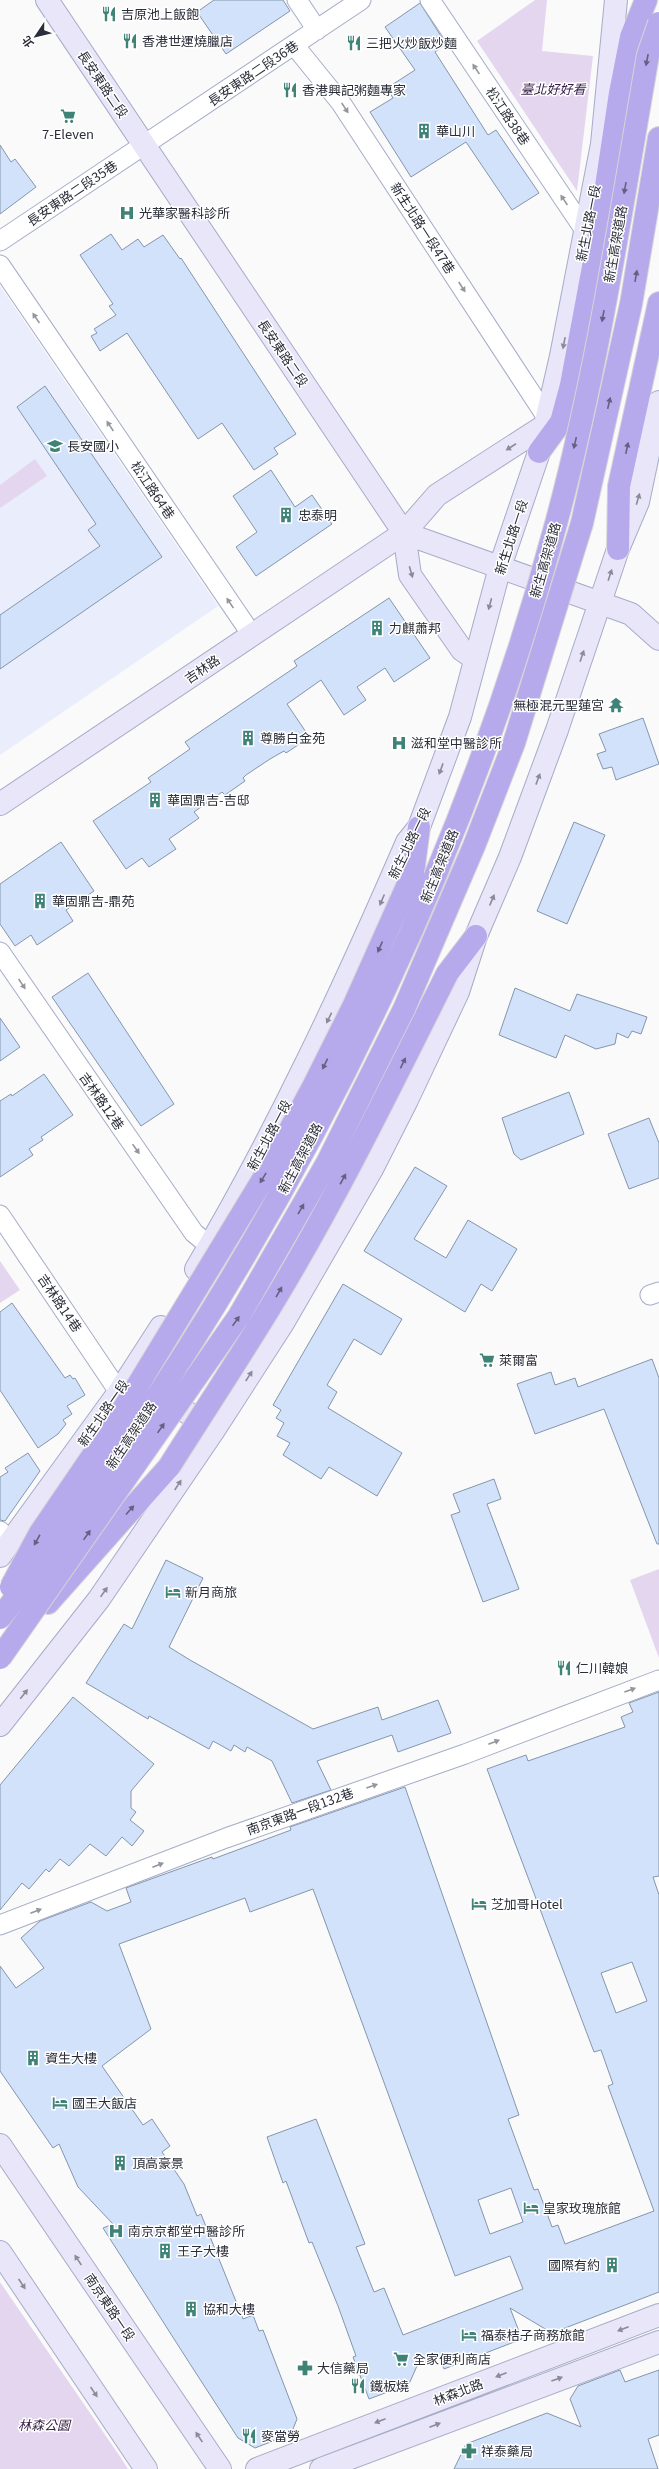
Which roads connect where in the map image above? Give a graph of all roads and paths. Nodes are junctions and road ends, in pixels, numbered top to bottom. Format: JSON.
{"nodes":[{"id":1,"x":46,"y":0,"type":"edge"},
{"id":2,"x":297,"y":0,"type":"edge"},
{"id":3,"x":362,"y":0,"type":"edge"},
{"id":4,"x":430,"y":0,"type":"edge"},
{"id":5,"x":616,"y":0,"type":"edge"},
{"id":6,"x":625,"y":0,"type":"edge"},
{"id":7,"x":646,"y":0,"type":"edge"},
{"id":8,"x":659,"y":23,"type":"edge"},
{"id":9,"x":317,"y":30,"type":"junction"},
{"id":10,"x":294,"y":45,"type":"junction"},
{"id":11,"x":612,"y":50,"type":"junction"},
{"id":12,"x":659,"y":138,"type":"edge"},
{"id":13,"x":144,"y":145,"type":"junction"},
{"id":14,"x":586,"y":232,"type":"junction"},
{"id":15,"x":0,"y":241,"type":"edge"},
{"id":16,"x":0,"y":265,"type":"edge"},
{"id":17,"x":659,"y":303,"type":"edge"},
{"id":18,"x":659,"y":402,"type":"edge"},
{"id":19,"x":545,"y":421,"type":"junction"},
{"id":20,"x":539,"y":452,"type":"junction"},
{"id":21,"x":404,"y":533,"type":"junction"},
{"id":22,"x":618,"y":549,"type":"junction"},
{"id":23,"x":500,"y":567,"type":"junction"},
{"id":24,"x":601,"y":602,"type":"junction"},
{"id":25,"x":252,"y":635,"type":"junction"},
{"id":26,"x":659,"y":639,"type":"edge"},
{"id":27,"x":475,"y":659,"type":"junction"},
{"id":28,"x":0,"y":804,"type":"edge"},
{"id":29,"x":419,"y":827,"type":"junction"},
{"id":30,"x":476,"y":936,"type":"junction"},
{"id":31,"x":0,"y":952,"type":"edge"},
{"id":32,"x":0,"y":1215,"type":"edge"},
{"id":33,"x":210,"y":1246,"type":"junction"},
{"id":34,"x":120,"y":1392,"type":"junction"},
{"id":35,"x":161,"y":1396,"type":"junction"},
{"id":36,"x":214,"y":1430,"type":"junction"},
{"id":37,"x":38,"y":1505,"type":"junction"},
{"id":38,"x":3,"y":1544,"type":"edge"},
{"id":39,"x":0,"y":1607,"type":"edge"},
{"id":40,"x":0,"y":1618,"type":"edge"},
{"id":41,"x":6,"y":1651,"type":"edge"},
{"id":42,"x":659,"y":1680,"type":"edge"},
{"id":43,"x":0,"y":1725,"type":"edge"},
{"id":44,"x":0,"y":1925,"type":"edge"},
{"id":45,"x":0,"y":2145,"type":"edge"},
{"id":46,"x":0,"y":2252,"type":"edge"},
{"id":47,"x":659,"y":2315,"type":"edge"},
{"id":48,"x":659,"y":2342,"type":"edge"},
{"id":49,"x":146,"y":2469,"type":"edge"},
{"id":50,"x":220,"y":2469,"type":"edge"},
{"id":51,"x":257,"y":2469,"type":"edge"},
{"id":52,"x":321,"y":2469,"type":"edge"}],
"edges":[{"from":1,"to":13,"type":"street","name":"長安東路二段"},
{"from":2,"to":9,"type":"street"},
{"from":3,"to":9,"type":"street","name":"長安東路二段36巷"},
{"from":14,"to":4,"type":"street","name":"松江路38巷","one_way":true},
{"from":5,"to":11,"type":"street","name":"新生北路一段"},
{"from":6,"to":11,"type":"street"},
{"from":7,"to":20,"type":"highway"},
{"from":8,"to":40,"type":"highway","name":"新生高架道路","one_way":true,"bridge":true},
{"from":9,"to":10,"type":"street","name":"長安東路二段36巷"},
{"from":10,"to":13,"type":"street","name":"長安東路二段36巷"},
{"from":10,"to":19,"type":"street","name":"新生北路一段47巷","one_way":true},
{"from":11,"to":14,"type":"street","name":"新生北路一段"},
{"from":41,"to":12,"type":"highway","name":"新生高架道路","one_way":true,"bridge":true},
{"from":13,"to":15,"type":"street","name":"長安東路二段35巷"},
{"from":13,"to":21,"type":"street","name":"長安東路二段"},
{"from":14,"to":19,"type":"street","name":"新生北路一段","one_way":true},
{"from":25,"to":16,"type":"street","name":"松江路64巷","one_way":true},
{"from":22,"to":17,"type":"highway","one_way":true},
{"from":22,"to":18,"type":"street","one_way":true},
{"from":19,"to":20,"type":"street","name":"新生北路一段"},
{"from":19,"to":21,"type":"street","name":"吉林路","one_way":true},
{"from":20,"to":23,"type":"street","name":"新生北路一段"},
{"from":21,"to":23,"type":"street"},
{"from":21,"to":25,"type":"street","name":"吉林路"},
{"from":21,"to":27,"type":"street","one_way":true},
{"from":24,"to":22,"type":"street","one_way":true},
{"from":23,"to":24,"type":"street"},
{"from":23,"to":27,"type":"street","name":"新生北路一段","one_way":true},
{"from":24,"to":26,"type":"street"},
{"from":30,"to":24,"type":"street","one_way":true},
{"from":25,"to":28,"type":"street","name":"吉林路"},
{"from":27,"to":29,"type":"street","name":"新生北路一段","one_way":true},
{"from":29,"to":33,"type":"street","name":"新生北路一段","one_way":true},
{"from":29,"to":39,"type":"highway","one_way":true,"bridge":true},
{"from":36,"to":30,"type":"street","one_way":true},
{"from":41,"to":30,"type":"highway","one_way":true,"bridge":true},
{"from":31,"to":33,"type":"street","name":"吉林路12巷","one_way":true},
{"from":32,"to":34,"type":"street","name":"吉林路14巷"},
{"from":33,"to":34,"type":"street","name":"新生北路一段"},
{"from":33,"to":35,"type":"street"},
{"from":34,"to":37,"type":"street","name":"新生北路一段"},
{"from":35,"to":36,"type":"street"},
{"from":35,"to":37,"type":"street"},
{"from":43,"to":36,"type":"street","one_way":true},
{"from":37,"to":38,"type":"street","name":"新生北路一段"},
{"from":44,"to":42,"type":"street","name":"南京東路一段132巷","one_way":true},
{"from":50,"to":45,"type":"street","name":"南京東路一段","one_way":true},
{"from":46,"to":49,"type":"street","one_way":true},
{"from":47,"to":51,"type":"street","name":"林森北路","one_way":true},
{"from":52,"to":48,"type":"street","name":"林森北路","one_way":true}]}
